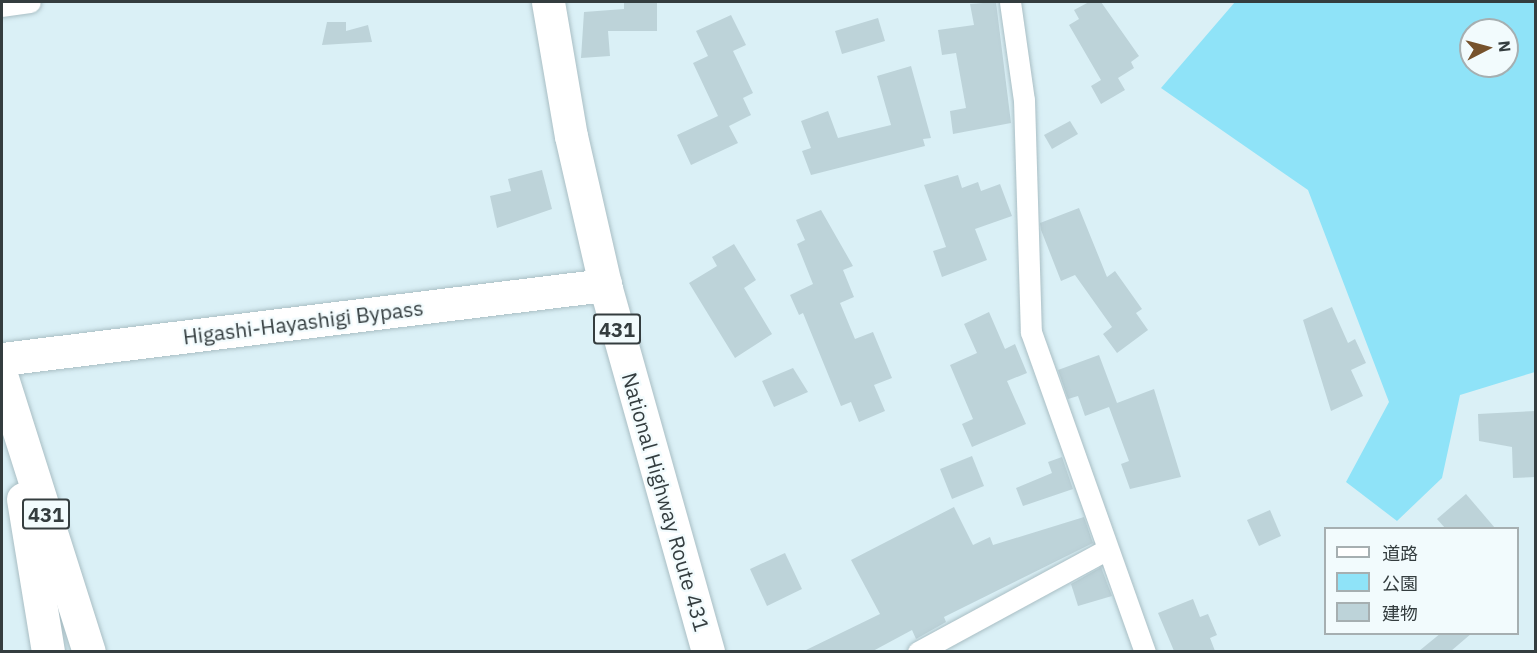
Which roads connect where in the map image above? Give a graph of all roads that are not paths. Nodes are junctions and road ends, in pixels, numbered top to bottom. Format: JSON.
{"nodes":[{"id":1,"x":30,"y":2,"type":"edge"},
{"id":2,"x":548,"y":2,"type":"edge"},
{"id":3,"x":1010,"y":2,"type":"edge"},
{"id":4,"x":2,"y":6,"type":"edge"},
{"id":5,"x":604,"y":285,"type":"junction"},
{"id":6,"x":2,"y":359,"type":"edge"},
{"id":7,"x":2,"y":378,"type":"edge"},
{"id":8,"x":2,"y":390,"type":"edge"},
{"id":9,"x":1106,"y":550,"type":"junction"},
{"id":10,"x":48,"y":651,"type":"edge"},
{"id":11,"x":89,"y":651,"type":"edge"},
{"id":12,"x":708,"y":651,"type":"edge"},
{"id":13,"x":918,"y":651,"type":"edge"},
{"id":14,"x":1144,"y":651,"type":"edge"}],
"edges":[{"from":1,"to":4,"type":"street"},
{"from":2,"to":5,"type":"highway","name":"National Highway Route 431","number":"431"},
{"from":3,"to":9,"type":"street"},
{"from":5,"to":6,"type":"highway","name":"Higashi-Hayashigi Bypass","number":"431"},
{"from":5,"to":12,"type":"highway","name":"National Highway Route 431","number":"431"},
{"from":7,"to":11,"type":"highway","number":"431"},
{"from":8,"to":10,"type":"highway","number":"431"},
{"from":9,"to":13,"type":"street"},
{"from":9,"to":14,"type":"street"}]}
